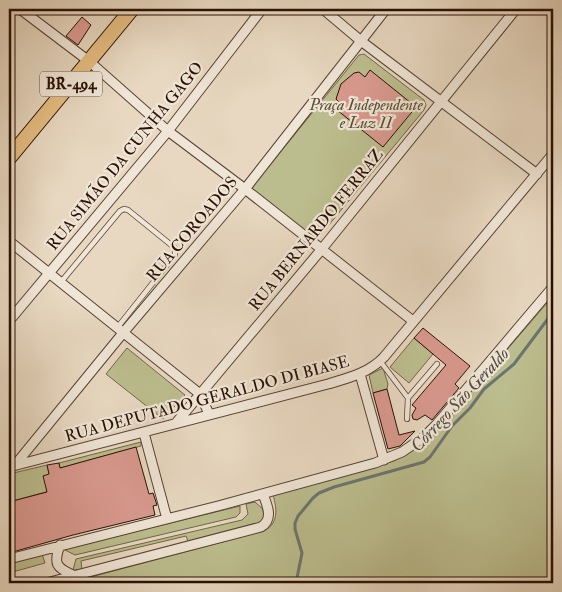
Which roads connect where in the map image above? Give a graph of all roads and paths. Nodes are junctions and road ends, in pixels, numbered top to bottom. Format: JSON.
{"nodes":[{"id":1,"x":20,"y":9,"type":"edge"},
{"id":2,"x":132,"y":9,"type":"edge"},
{"id":3,"x":262,"y":9,"type":"edge"},
{"id":4,"x":323,"y":9,"type":"edge"},
{"id":5,"x":386,"y":9,"type":"edge"},
{"id":6,"x":516,"y":9,"type":"edge"},
{"id":7,"x":361,"y":41,"type":"junction"},
{"id":8,"x":90,"y":62,"type":"junction"},
{"id":9,"x":440,"y":101,"type":"junction"},
{"id":10,"x":168,"y":131,"type":"junction"},
{"id":11,"x":553,"y":154,"type":"edge"},
{"id":12,"x":9,"y":158,"type":"edge"},
{"id":13,"x":537,"y":174,"type":"junction"},
{"id":14,"x":245,"y":189,"type":"junction"},
{"id":15,"x":9,"y":241,"type":"edge"},
{"id":16,"x":321,"y":250,"type":"junction"},
{"id":17,"x":48,"y":274,"type":"junction"},
{"id":18,"x":60,"y":283,"type":"junction"},
{"id":19,"x":553,"y":287,"type":"edge"},
{"id":20,"x":9,"y":321,"type":"edge"},
{"id":21,"x":413,"y":321,"type":"junction"},
{"id":22,"x":120,"y":330,"type":"junction"},
{"id":23,"x":380,"y":361,"type":"junction"},
{"id":24,"x":437,"y":364,"type":"dead end"},
{"id":25,"x":360,"y":374,"type":"junction"},
{"id":26,"x":200,"y":394,"type":"junction"},
{"id":27,"x":408,"y":398,"type":"junction"},
{"id":28,"x":209,"y":414,"type":"junction"},
{"id":29,"x":407,"y":419,"type":"dead end"},
{"id":30,"x":176,"y":423,"type":"junction"},
{"id":31,"x":144,"y":433,"type":"junction"},
{"id":32,"x":384,"y":460,"type":"junction"},
{"id":33,"x":12,"y":466,"type":"edge"},
{"id":34,"x":263,"y":494,"type":"junction"},
{"id":35,"x":167,"y":519,"type":"junction"},
{"id":36,"x":60,"y":545,"type":"junction"},
{"id":37,"x":9,"y":559,"type":"edge"},
{"id":38,"x":75,"y":576,"type":"junction"},
{"id":39,"x":46,"y":583,"type":"edge"}],
"edges":[{"from":1,"to":8,"type":"street"},
{"from":2,"to":8,"type":"main road","number":"BR-494"},
{"from":3,"to":10,"type":"street","name":"RUA SIMÃO DA CUNHA GAGO"},
{"from":4,"to":7,"type":"street"},
{"from":5,"to":7,"type":"street","name":"RUA COROADOS"},
{"from":6,"to":9,"type":"street","name":"RUA BERNARDO FERRAZ"},
{"from":7,"to":9,"type":"street"},
{"from":7,"to":14,"type":"street","name":"RUA COROADOS"},
{"from":8,"to":10,"type":"street"},
{"from":8,"to":12,"type":"main road","number":"BR-494"},
{"from":9,"to":13,"type":"street"},
{"from":9,"to":16,"type":"street","name":"RUA BERNARDO FERRAZ"},
{"from":10,"to":14,"type":"street"},
{"from":10,"to":17,"type":"street","name":"RUA SIMÃO DA CUNHA GAGO"},
{"from":11,"to":13,"type":"street","name":"RUA DEPUTADO GERALDO DI BIASE"},
{"from":13,"to":21,"type":"street","name":"RUA DEPUTADO GERALDO DI BIASE"},
{"from":14,"to":16,"type":"street"},
{"from":14,"to":22,"type":"street","name":"RUA COROADOS"},
{"from":15,"to":17,"type":"street"},
{"from":16,"to":21,"type":"street"},
{"from":16,"to":26,"type":"street","name":"RUA BERNARDO FERRAZ"},
{"from":17,"to":18,"type":"street"},
{"from":17,"to":20,"type":"street","name":"RUA SIMÃO DA CUNHA GAGO"},
{"from":18,"to":22,"type":"street"},
{"from":18,"to":22,"type":"lane"},
{"from":19,"to":32,"type":"street"},
{"from":21,"to":23,"type":"street","name":"RUA DEPUTADO GERALDO DI BIASE"},
{"from":22,"to":26,"type":"street"},
{"from":22,"to":33,"type":"street","name":"RUA COROADOS"},
{"from":23,"to":25,"type":"street","name":"RUA DEPUTADO GERALDO DI BIASE"},
{"from":23,"to":27,"type":"lane"},
{"from":24,"to":27,"type":"lane"},
{"from":25,"to":28,"type":"street","name":"RUA DEPUTADO GERALDO DI BIASE"},
{"from":25,"to":32,"type":"street"},
{"from":26,"to":28,"type":"street"},
{"from":26,"to":30,"type":"street","name":"RUA BERNARDO FERRAZ"},
{"from":27,"to":29,"type":"lane"},
{"from":28,"to":30,"type":"street","name":"RUA DEPUTADO GERALDO DI BIASE"},
{"from":30,"to":31,"type":"street","name":"RUA DEPUTADO GERALDO DI BIASE"},
{"from":31,"to":33,"type":"street","name":"RUA DEPUTADO GERALDO DI BIASE"},
{"from":31,"to":35,"type":"street"},
{"from":32,"to":34,"type":"street"},
{"from":34,"to":35,"type":"street"},
{"from":34,"to":38,"type":"street"},
{"from":35,"to":36,"type":"street"},
{"from":36,"to":37,"type":"street"},
{"from":36,"to":38,"type":"street"},
{"from":38,"to":39,"type":"street"}]}
